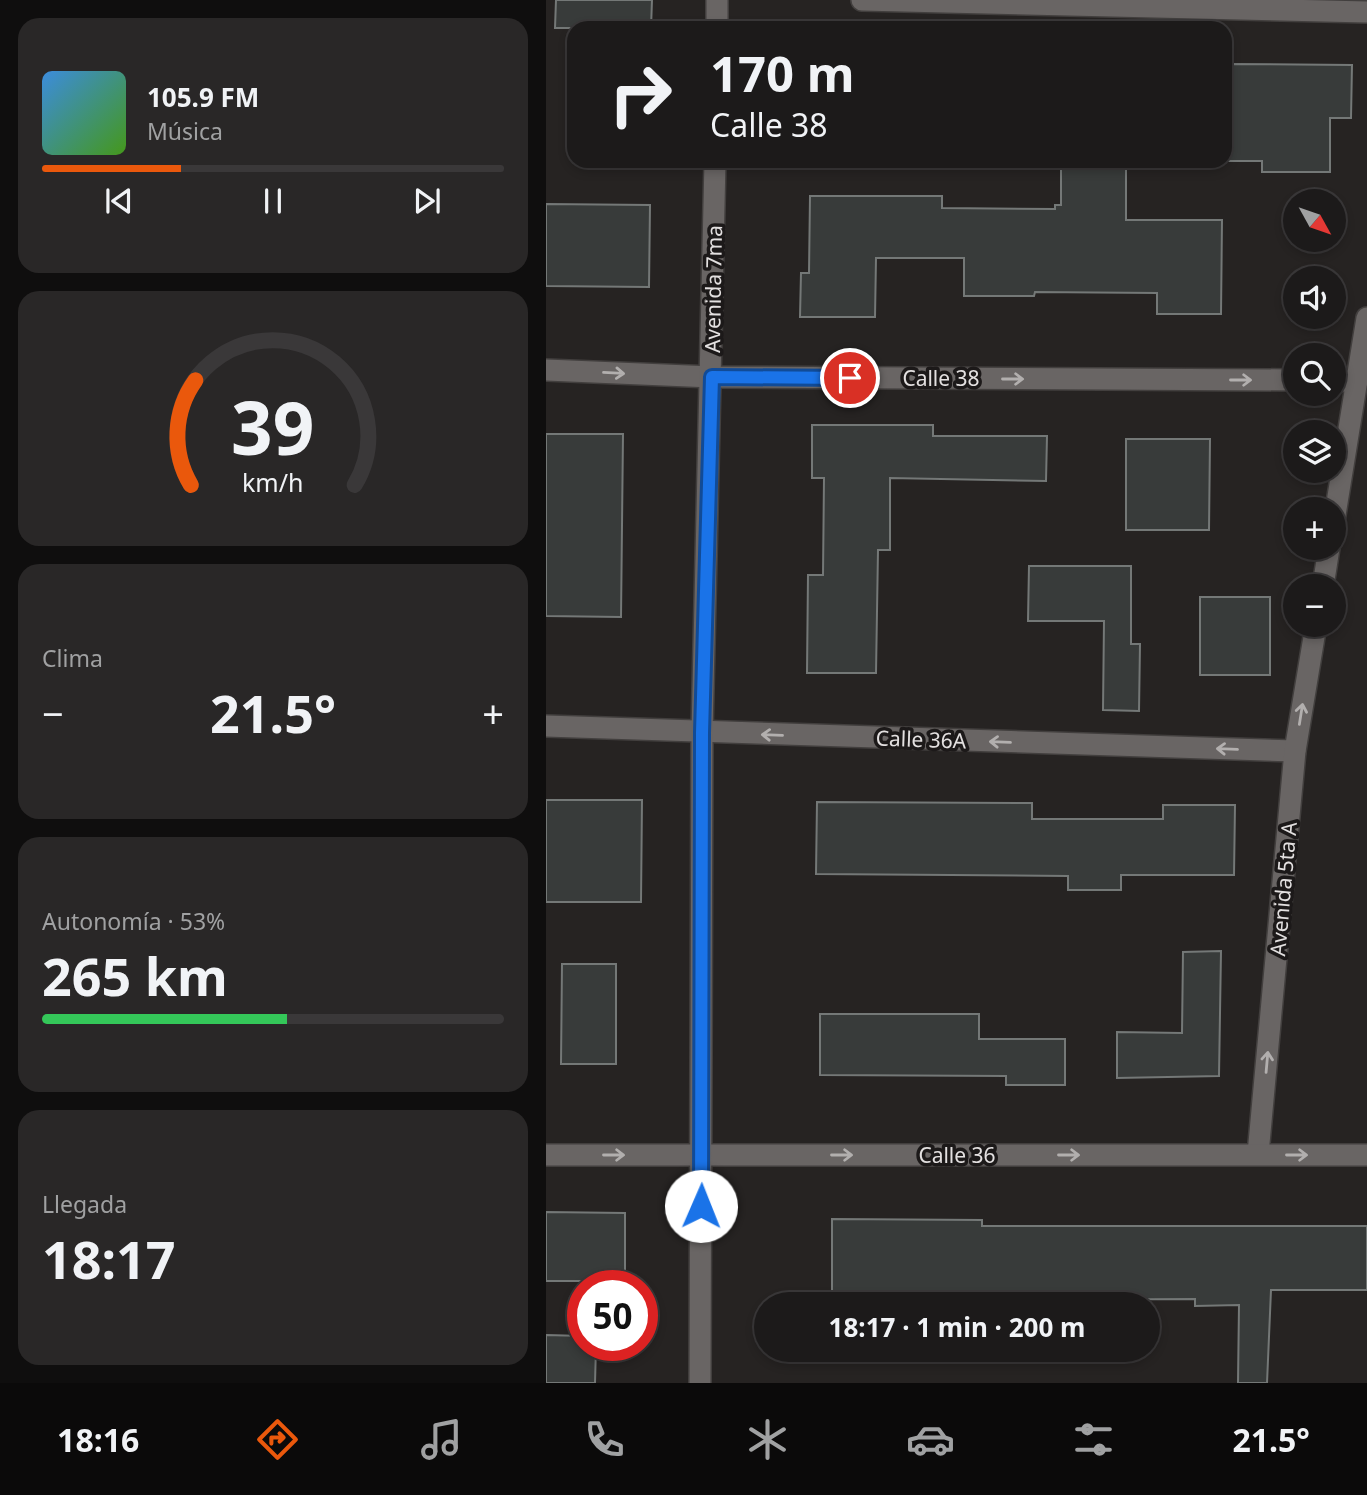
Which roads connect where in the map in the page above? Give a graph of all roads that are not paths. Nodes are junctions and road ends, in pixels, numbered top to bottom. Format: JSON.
{"nodes":[{"id":1,"x":717,"y":0,"type":"edge"},
{"id":2,"x":862,"y":0,"type":"edge"},
{"id":3,"x":1367,"y":12,"type":"edge"},
{"id":4,"x":717,"y":21,"type":"edge"},
{"id":5,"x":715,"y":168,"type":"edge"},
{"id":6,"x":1367,"y":317,"type":"edge"},
{"id":7,"x":546,"y":370,"type":"edge"},
{"id":8,"x":712,"y":377,"type":"junction"},
{"id":9,"x":1283,"y":380,"type":"edge"},
{"id":10,"x":1346,"y":381,"type":"edge"},
{"id":11,"x":1357,"y":381,"type":"junction"},
{"id":12,"x":1338,"y":497,"type":"edge"},
{"id":13,"x":1314,"y":637,"type":"edge"},
{"id":14,"x":546,"y":726,"type":"edge"},
{"id":15,"x":702,"y":733,"type":"junction"},
{"id":16,"x":1295,"y":751,"type":"junction"},
{"id":17,"x":1258,"y":1154,"type":"junction"},
{"id":18,"x":546,"y":1155,"type":"edge"},
{"id":19,"x":701,"y":1155,"type":"junction"},
{"id":20,"x":1367,"y":1155,"type":"edge"},
{"id":21,"x":700,"y":1383,"type":"edge"}],
"edges":[{"from":1,"to":4,"type":"street"},
{"from":2,"to":3,"type":"street"},
{"from":5,"to":8,"type":"street","name":"Avenida 7ma"},
{"from":6,"to":11,"type":"street"},
{"from":7,"to":8,"type":"street","name":"Calle 38","one_way":true},
{"from":8,"to":9,"type":"street","name":"Calle 38","one_way":true},
{"from":8,"to":15,"type":"street","name":"Avenida 7ma"},
{"from":10,"to":11,"type":"street"},
{"from":11,"to":12,"type":"street"},
{"from":16,"to":13,"type":"street","name":"Avenida 5ta A","one_way":true},
{"from":14,"to":15,"type":"street","name":"Calle 36A"},
{"from":16,"to":15,"type":"street","name":"Calle 36A","one_way":true},
{"from":15,"to":19,"type":"street","name":"Avenida 7ma"},
{"from":17,"to":16,"type":"street","name":"Avenida 5ta A","one_way":true},
{"from":19,"to":17,"type":"street","name":"Calle 36","one_way":true},
{"from":17,"to":20,"type":"street","name":"Calle 36","one_way":true},
{"from":18,"to":19,"type":"street","name":"Calle 36","one_way":true},
{"from":19,"to":21,"type":"street","name":"Avenida 7ma"}]}
